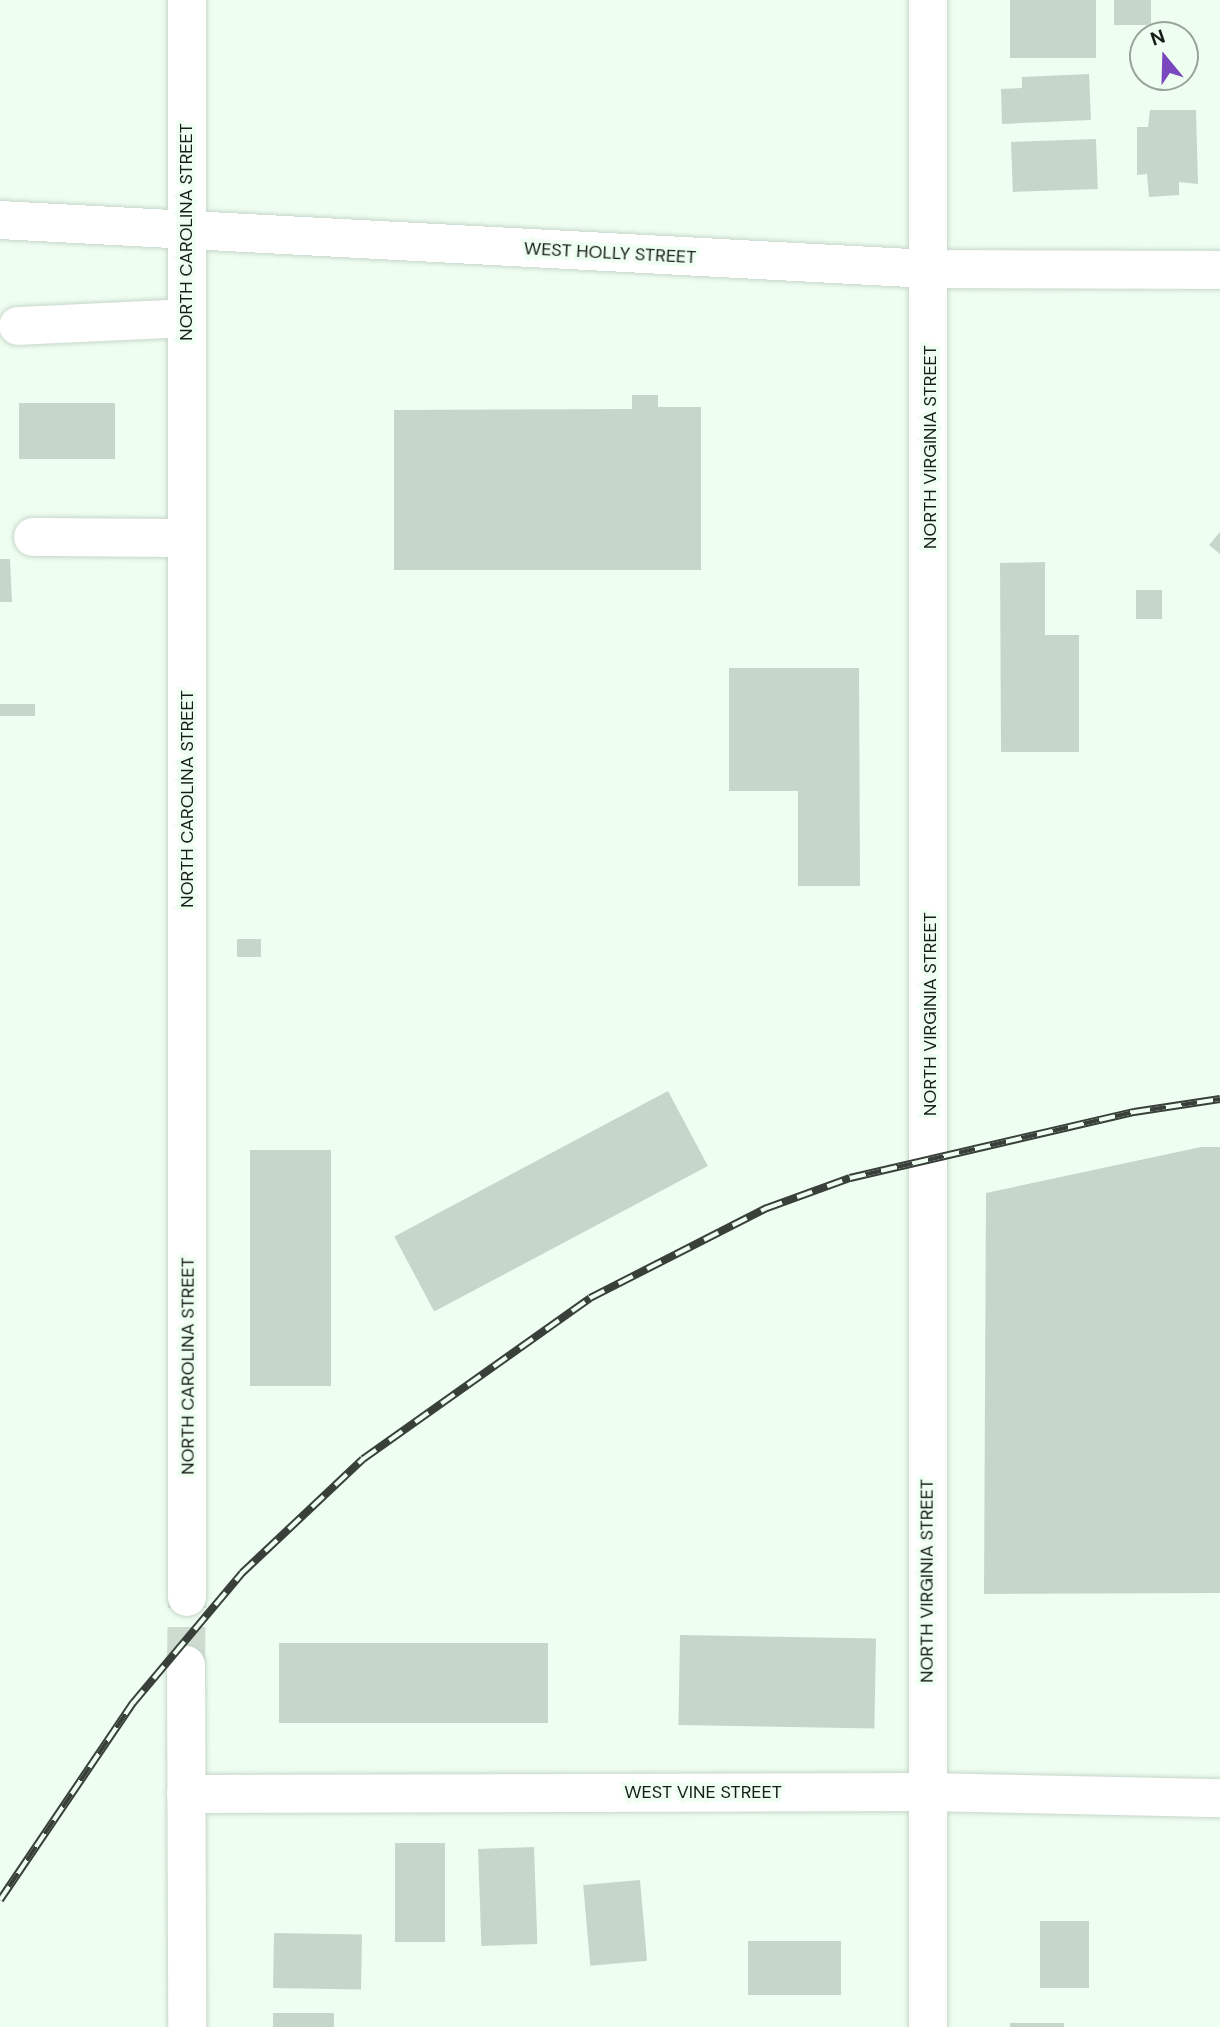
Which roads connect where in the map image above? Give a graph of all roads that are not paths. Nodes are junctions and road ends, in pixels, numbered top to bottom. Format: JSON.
{"nodes":[{"id":1,"x":187,"y":0,"type":"edge"},
{"id":2,"x":928,"y":0,"type":"edge"},
{"id":3,"x":0,"y":219,"type":"edge"},
{"id":4,"x":186,"y":230,"type":"junction"},
{"id":5,"x":930,"y":270,"type":"junction"},
{"id":6,"x":1220,"y":270,"type":"edge"},
{"id":7,"x":186,"y":318,"type":"junction"},
{"id":8,"x":18,"y":326,"type":"dead end"},
{"id":9,"x":33,"y":537,"type":"dead end"},
{"id":10,"x":187,"y":538,"type":"junction"},
{"id":11,"x":187,"y":1597,"type":"tunnel mouth"},
{"id":12,"x":186,"y":1664,"type":"tunnel mouth"},
{"id":13,"x":926,"y":1792,"type":"junction"},
{"id":14,"x":186,"y":1794,"type":"junction"},
{"id":15,"x":1220,"y":1798,"type":"edge"},
{"id":16,"x":187,"y":2027,"type":"edge"},
{"id":17,"x":928,"y":2027,"type":"edge"}],
"edges":[{"from":1,"to":4,"type":"street","name":"NORTH CAROLINA STREET"},
{"from":2,"to":5,"type":"street","name":"NORTH VIRGINIA STREET"},
{"from":3,"to":4,"type":"street","name":"WEST HOLLY STREET"},
{"from":4,"to":5,"type":"street","name":"WEST HOLLY STREET"},
{"from":4,"to":7,"type":"street","name":"NORTH CAROLINA STREET"},
{"from":5,"to":6,"type":"street","name":"WEST HOLLY STREET"},
{"from":5,"to":13,"type":"street","name":"NORTH VIRGINIA STREET"},
{"from":7,"to":8,"type":"street"},
{"from":7,"to":10,"type":"street","name":"NORTH CAROLINA STREET"},
{"from":9,"to":10,"type":"street"},
{"from":10,"to":11,"type":"street","name":"NORTH CAROLINA STREET"},
{"from":12,"to":14,"type":"street"},
{"from":13,"to":14,"type":"street","name":"WEST VINE STREET"},
{"from":13,"to":15,"type":"street","name":"WEST VINE STREET"},
{"from":13,"to":17,"type":"street","name":"NORTH VIRGINIA STREET"},
{"from":14,"to":16,"type":"street"}]}
